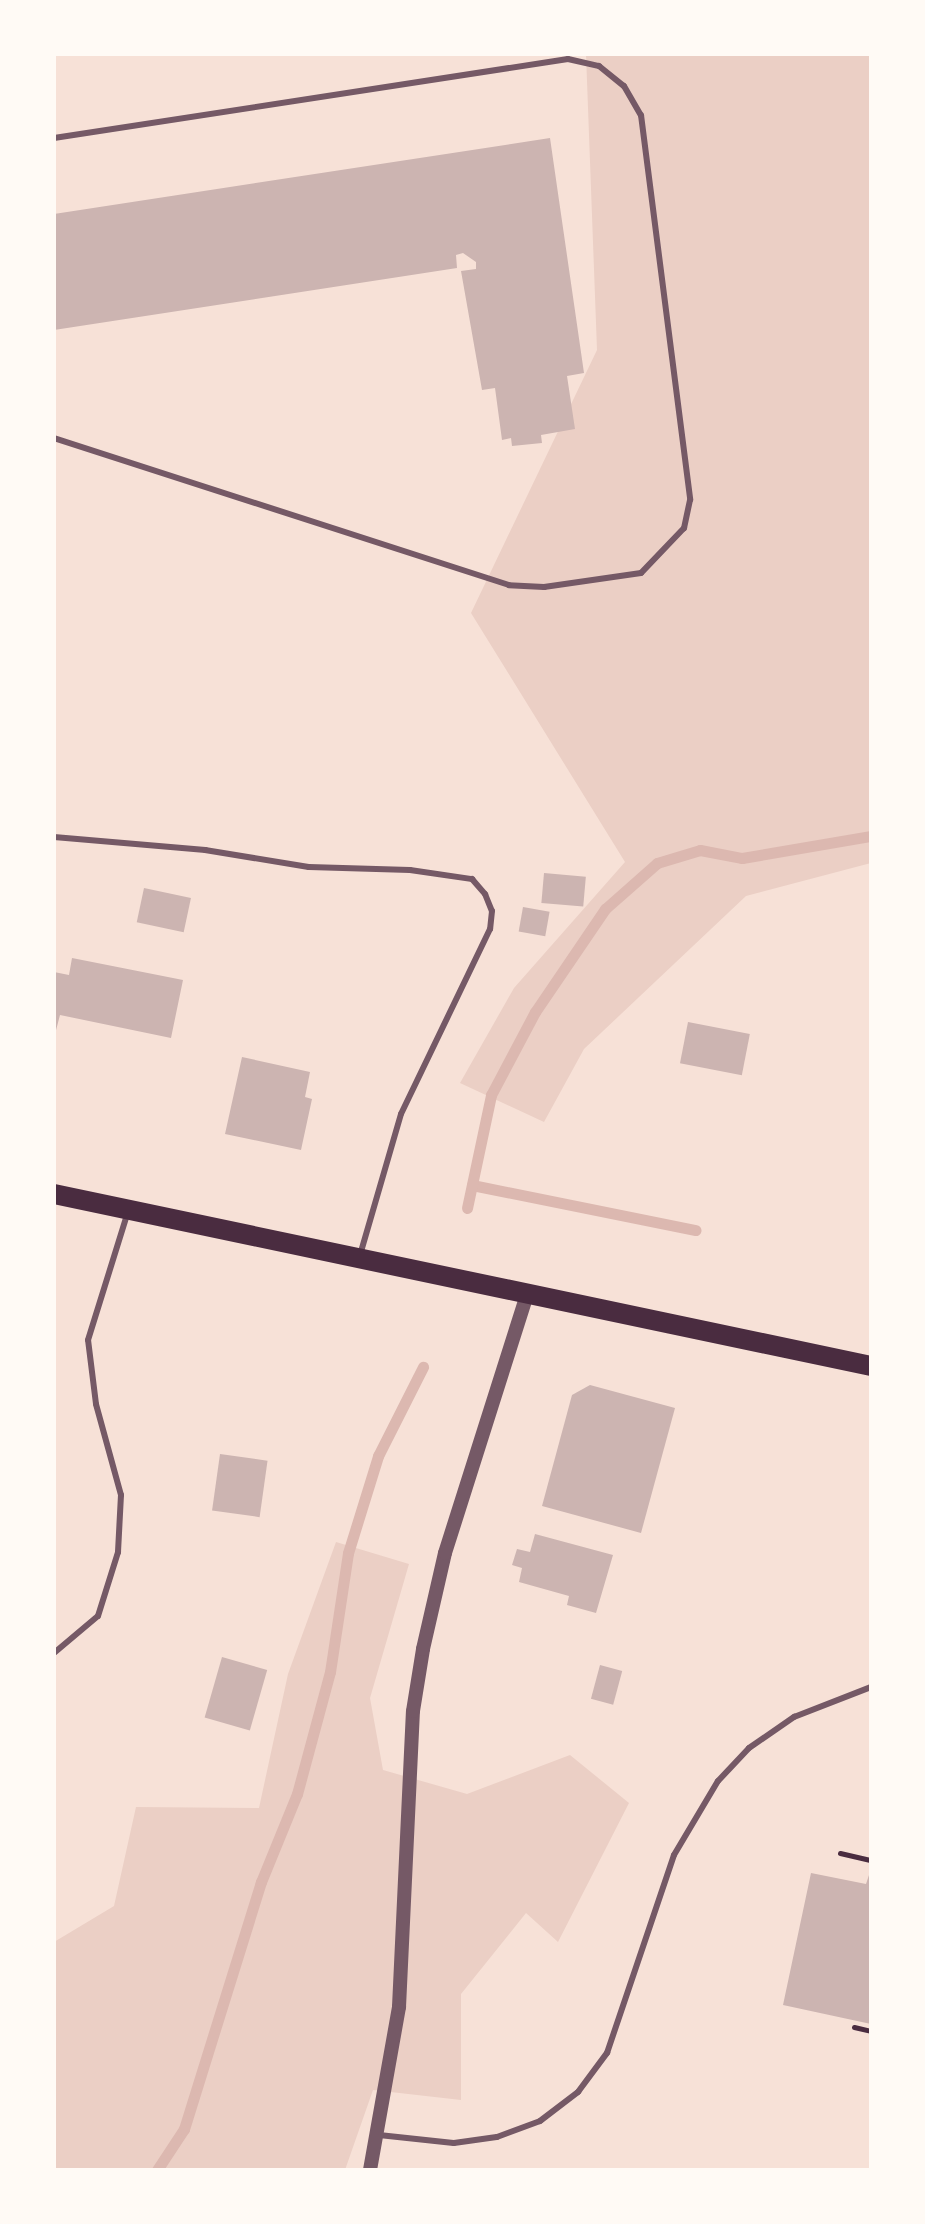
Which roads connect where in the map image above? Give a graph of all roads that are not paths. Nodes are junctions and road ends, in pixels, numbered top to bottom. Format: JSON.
{"nodes":[{"id":1,"x":54,"y":138,"type":"edge"},
{"id":2,"x":54,"y":438,"type":"edge"},
{"id":3,"x":54,"y":837,"type":"edge"},
{"id":4,"x":54,"y":1194,"type":"edge"},
{"id":5,"x":129,"y":1209,"type":"junction"},
{"id":6,"x":360,"y":1255,"type":"junction"},
{"id":7,"x":528,"y":1292,"type":"junction"},
{"id":8,"x":871,"y":1366,"type":"edge"},
{"id":9,"x":54,"y":1653,"type":"edge"},
{"id":10,"x":871,"y":1687,"type":"edge"},
{"id":11,"x":379,"y":2135,"type":"junction"},
{"id":12,"x":370,"y":2170,"type":"edge"}],
"edges":[{"from":1,"to":2,"type":"lane"},
{"from":3,"to":6,"type":"lane"},
{"from":4,"to":5,"type":"main road"},
{"from":5,"to":6,"type":"main road"},
{"from":5,"to":9,"type":"lane"},
{"from":6,"to":7,"type":"main road"},
{"from":7,"to":8,"type":"main road"},
{"from":7,"to":11,"type":"street"},
{"from":10,"to":11,"type":"lane"},
{"from":11,"to":12,"type":"street"}]}
